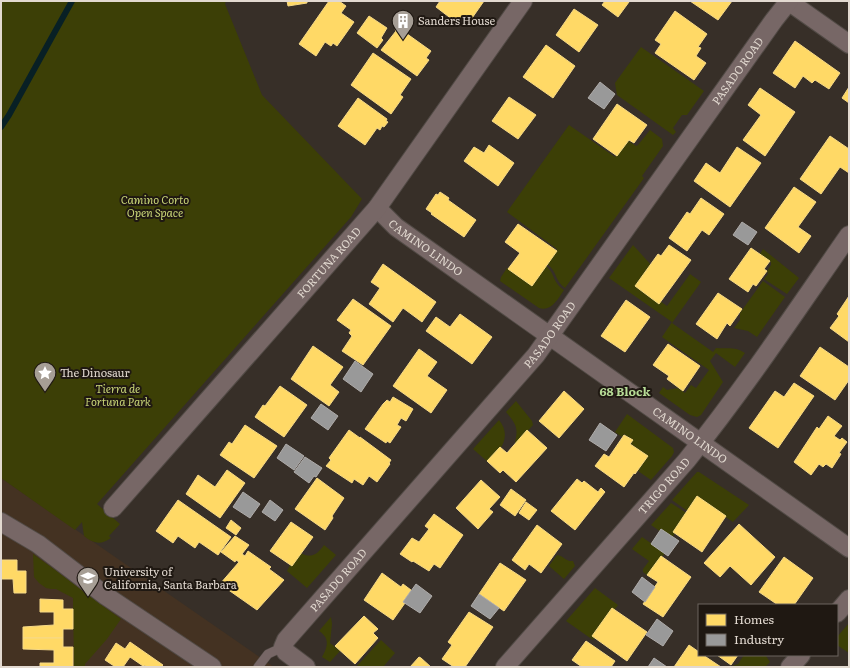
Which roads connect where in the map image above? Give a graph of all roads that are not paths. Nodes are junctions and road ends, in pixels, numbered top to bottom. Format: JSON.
{"nodes":[{"id":1,"x":523,"y":1,"type":"edge"},
{"id":2,"x":788,"y":1,"type":"edge"},
{"id":3,"x":849,"y":44,"type":"edge"},
{"id":4,"x":377,"y":208,"type":"junction"},
{"id":5,"x":849,"y":235,"type":"edge"},
{"id":6,"x":550,"y":336,"type":"junction"},
{"id":7,"x":701,"y":443,"type":"junction"},
{"id":8,"x":113,"y":508,"type":"dead end"},
{"id":9,"x":1,"y":522,"type":"edge"},
{"id":10,"x":849,"y":548,"type":"edge"},
{"id":11,"x":849,"y":599,"type":"edge"},
{"id":12,"x":838,"y":612,"type":"edge"},
{"id":13,"x":283,"y":647,"type":"junction"},
{"id":14,"x":799,"y":656,"type":"edge"},
{"id":15,"x":212,"y":667,"type":"edge"},
{"id":16,"x":258,"y":667,"type":"edge"},
{"id":17,"x":306,"y":667,"type":"edge"},
{"id":18,"x":505,"y":667,"type":"edge"},
{"id":19,"x":790,"y":667,"type":"edge"}],
"edges":[{"from":1,"to":4,"type":"street","name":"FORTUNA ROAD"},
{"from":2,"to":3,"type":"street"},
{"from":2,"to":6,"type":"street","name":"PASADO ROAD"},
{"from":4,"to":6,"type":"street","name":"CAMINO LINDO"},
{"from":4,"to":8,"type":"street","name":"FORTUNA ROAD"},
{"from":5,"to":7,"type":"street","name":"TRIGO ROAD"},
{"from":6,"to":7,"type":"street","name":"CAMINO LINDO"},
{"from":6,"to":13,"type":"street","name":"PASADO ROAD"},
{"from":7,"to":10,"type":"street","name":"CAMINO LINDO"},
{"from":7,"to":18,"type":"street","name":"TRIGO ROAD"},
{"from":9,"to":15,"type":"street"},
{"from":11,"to":12,"type":"street"},
{"from":13,"to":16,"type":"lane"},
{"from":13,"to":17,"type":"street"},
{"from":14,"to":19,"type":"street"}]}
